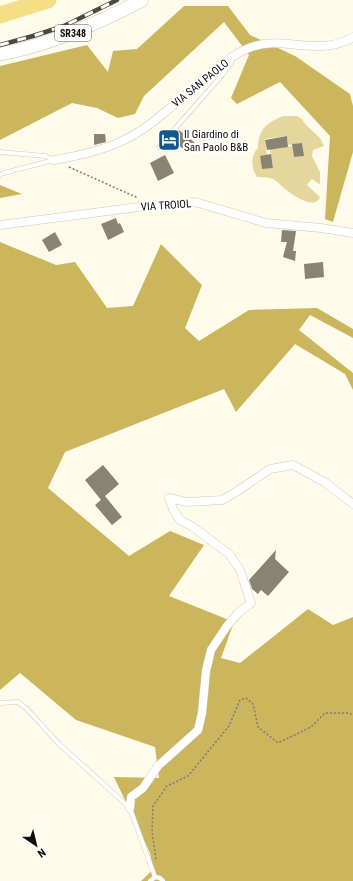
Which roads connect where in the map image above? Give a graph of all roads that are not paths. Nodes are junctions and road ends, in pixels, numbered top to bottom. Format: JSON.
{"nodes":[{"id":1,"x":142,"y":0,"type":"edge"},
{"id":2,"x":353,"y":37,"type":"edge"},
{"id":3,"x":0,"y":54,"type":"edge"},
{"id":4,"x":232,"y":57,"type":"junction"},
{"id":5,"x":159,"y":148,"type":"dead end"},
{"id":6,"x":0,"y":152,"type":"edge"},
{"id":7,"x":54,"y":160,"type":"junction"},
{"id":8,"x":0,"y":174,"type":"edge"},
{"id":9,"x":0,"y":225,"type":"edge"},
{"id":10,"x":353,"y":232,"type":"edge"},
{"id":11,"x":353,"y":504,"type":"edge"},
{"id":12,"x":0,"y":703,"type":"edge"},
{"id":13,"x":130,"y":808,"type":"junction"},
{"id":14,"x":155,"y":877,"type":"junction"},
{"id":15,"x":150,"y":881,"type":"edge"},
{"id":16,"x":163,"y":881,"type":"edge"}],
"edges":[{"from":1,"to":3,"type":"main road","number":"SR348"},
{"from":2,"to":4,"type":"street","name":"VIA SAN PAOLO"},
{"from":4,"to":5,"type":"lane"},
{"from":4,"to":7,"type":"street","name":"VIA SAN PAOLO"},
{"from":6,"to":7,"type":"lane"},
{"from":7,"to":8,"type":"lane"},
{"from":9,"to":10,"type":"street","name":"VIA TROIOL"},
{"from":11,"to":13,"type":"street"},
{"from":12,"to":13,"type":"lane"},
{"from":13,"to":14,"type":"lane"},
{"from":14,"to":15,"type":"lane"},
{"from":14,"to":16,"type":"lane"}]}
